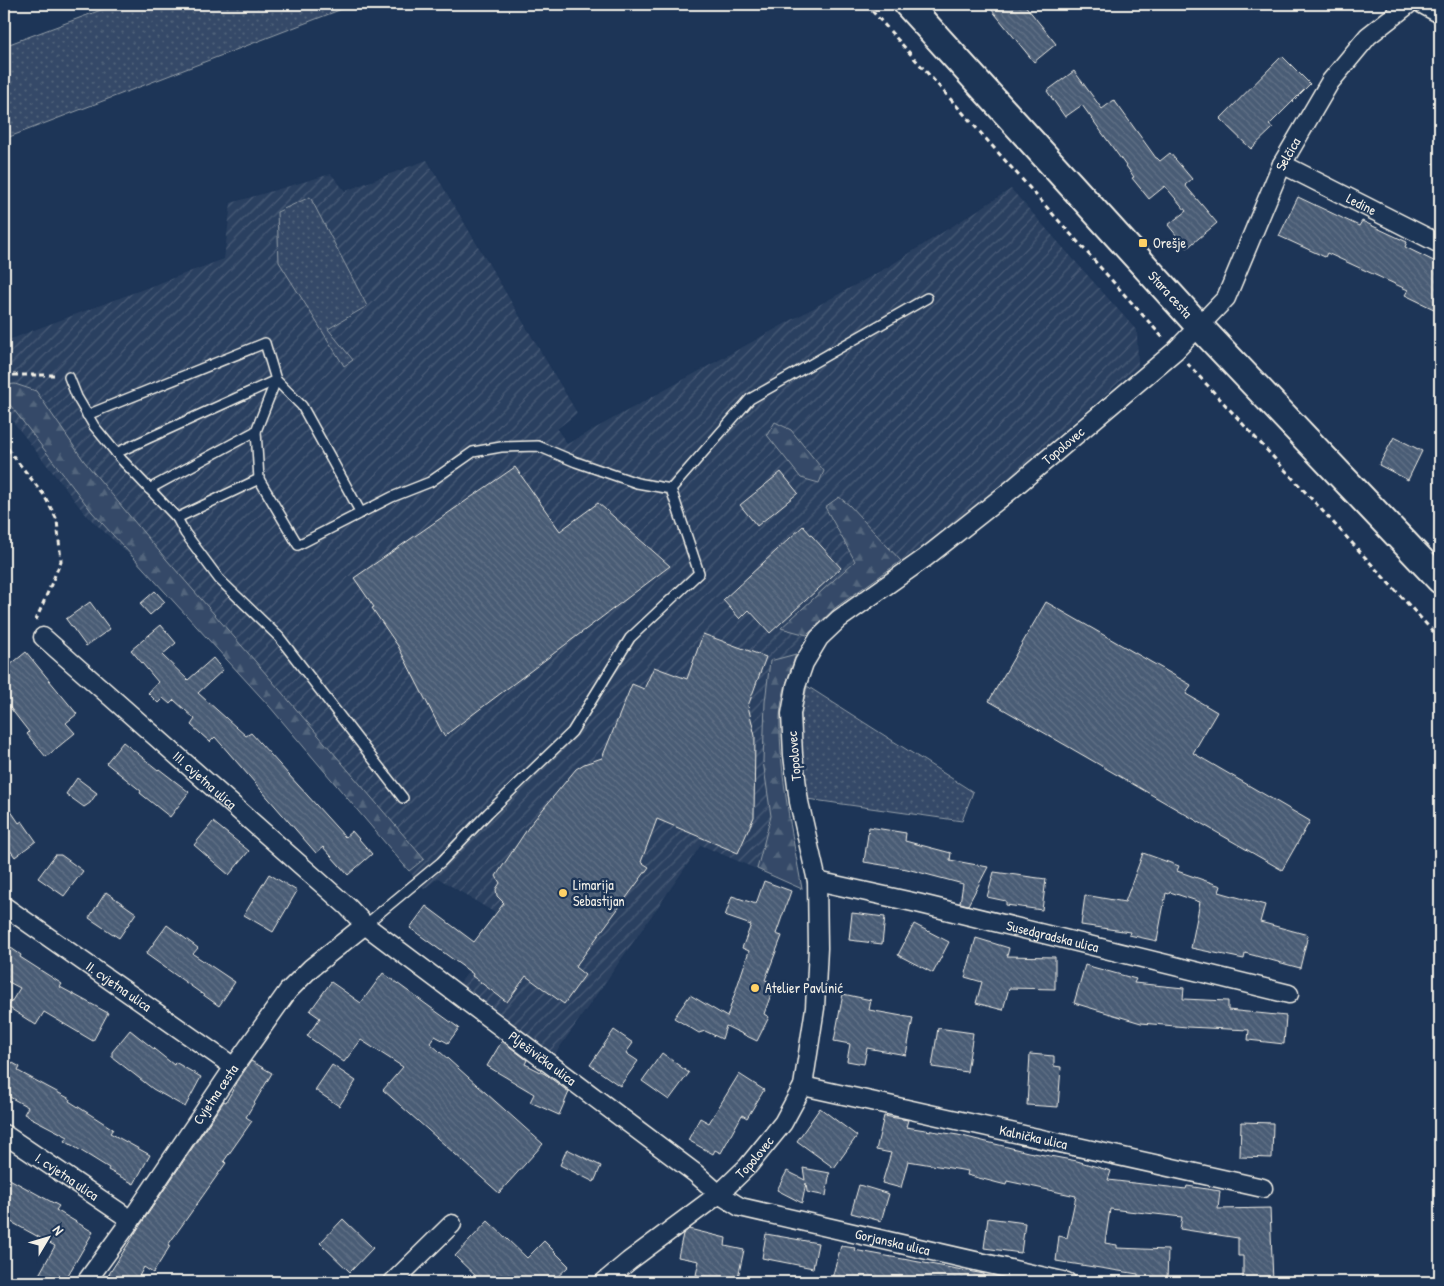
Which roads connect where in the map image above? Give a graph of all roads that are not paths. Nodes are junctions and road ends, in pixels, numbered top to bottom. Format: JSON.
{"nodes":[{"id":1,"x":907,"y":4,"type":"edge"},
{"id":2,"x":1409,"y":4,"type":"edge"},
{"id":3,"x":1422,"y":4,"type":"edge"},
{"id":4,"x":1440,"y":14,"type":"edge"},
{"id":5,"x":1282,"y":164,"type":"junction"},
{"id":6,"x":1440,"y":244,"type":"edge"},
{"id":7,"x":927,"y":298,"type":"dead end"},
{"id":8,"x":1199,"y":326,"type":"junction"},
{"id":9,"x":69,"y":376,"type":"road end"},
{"id":10,"x":276,"y":380,"type":"junction"},
{"id":11,"x":87,"y":415,"type":"junction"},
{"id":12,"x":256,"y":431,"type":"junction"},
{"id":13,"x":116,"y":453,"type":"junction"},
{"id":14,"x":259,"y":479,"type":"junction"},
{"id":15,"x":149,"y":489,"type":"junction"},
{"id":16,"x":671,"y":490,"type":"junction"},
{"id":17,"x":362,"y":513,"type":"junction"},
{"id":18,"x":177,"y":518,"type":"junction"},
{"id":19,"x":1440,"y":580,"type":"edge"},
{"id":20,"x":43,"y":637,"type":"road end"},
{"id":21,"x":403,"y":798,"type":"dead end"},
{"id":22,"x":816,"y":881,"type":"junction"},
{"id":23,"x":4,"y":906,"type":"edge"},
{"id":24,"x":365,"y":925,"type":"junction"},
{"id":25,"x":1289,"y":994,"type":"dead end"},
{"id":26,"x":234,"y":1067,"type":"junction"},
{"id":27,"x":803,"y":1086,"type":"junction"},
{"id":28,"x":4,"y":1134,"type":"edge"},
{"id":29,"x":1263,"y":1188,"type":"dead end"},
{"id":30,"x":719,"y":1194,"type":"junction"},
{"id":31,"x":131,"y":1220,"type":"junction"},
{"id":32,"x":452,"y":1224,"type":"dead end"},
{"id":33,"x":86,"y":1282,"type":"edge"},
{"id":34,"x":393,"y":1282,"type":"edge"},
{"id":35,"x":604,"y":1282,"type":"edge"},
{"id":36,"x":1067,"y":1282,"type":"edge"}],
"edges":[{"from":1,"to":8,"type":"main road","name":"Stara cesta"},
{"from":2,"to":5,"type":"street","name":"Selčica"},
{"from":3,"to":4,"type":"street"},
{"from":5,"to":6,"type":"street","name":"Ledine"},
{"from":5,"to":8,"type":"street","name":"Selčica"},
{"from":7,"to":16,"type":"lane"},
{"from":8,"to":19,"type":"main road","name":"Stara cesta"},
{"from":8,"to":22,"type":"street","name":"Topolovec"},
{"from":9,"to":11,"type":"lane"},
{"from":10,"to":11,"type":"lane"},
{"from":10,"to":12,"type":"lane"},
{"from":10,"to":13,"type":"lane"},
{"from":10,"to":17,"type":"lane"},
{"from":11,"to":13,"type":"lane"},
{"from":12,"to":14,"type":"lane"},
{"from":12,"to":15,"type":"lane"},
{"from":13,"to":15,"type":"lane"},
{"from":14,"to":17,"type":"lane"},
{"from":14,"to":18,"type":"lane"},
{"from":15,"to":18,"type":"lane"},
{"from":16,"to":17,"type":"lane"},
{"from":16,"to":24,"type":"lane"},
{"from":18,"to":21,"type":"lane"},
{"from":20,"to":24,"type":"street","name":"III. cvjetna ulica"},
{"from":22,"to":25,"type":"street","name":"Susedgradska ulica"},
{"from":22,"to":27,"type":"street","name":"Topolovec"},
{"from":23,"to":26,"type":"street","name":"II. cvjetna ulica"},
{"from":24,"to":26,"type":"street","name":"Cvjetna cesta"},
{"from":24,"to":30,"type":"street","name":"Plješivička ulica"},
{"from":26,"to":31,"type":"street","name":"Cvjetna cesta"},
{"from":27,"to":29,"type":"street","name":"Kalnička ulica"},
{"from":27,"to":30,"type":"street","name":"Topolovec"},
{"from":28,"to":31,"type":"street","name":"I. cvjetna ulica"},
{"from":30,"to":35,"type":"street","name":"Topolovec"},
{"from":30,"to":36,"type":"street","name":"Gorjanska ulica"},
{"from":31,"to":33,"type":"street","name":"Cvjetna cesta"},
{"from":32,"to":34,"type":"street"}]}
